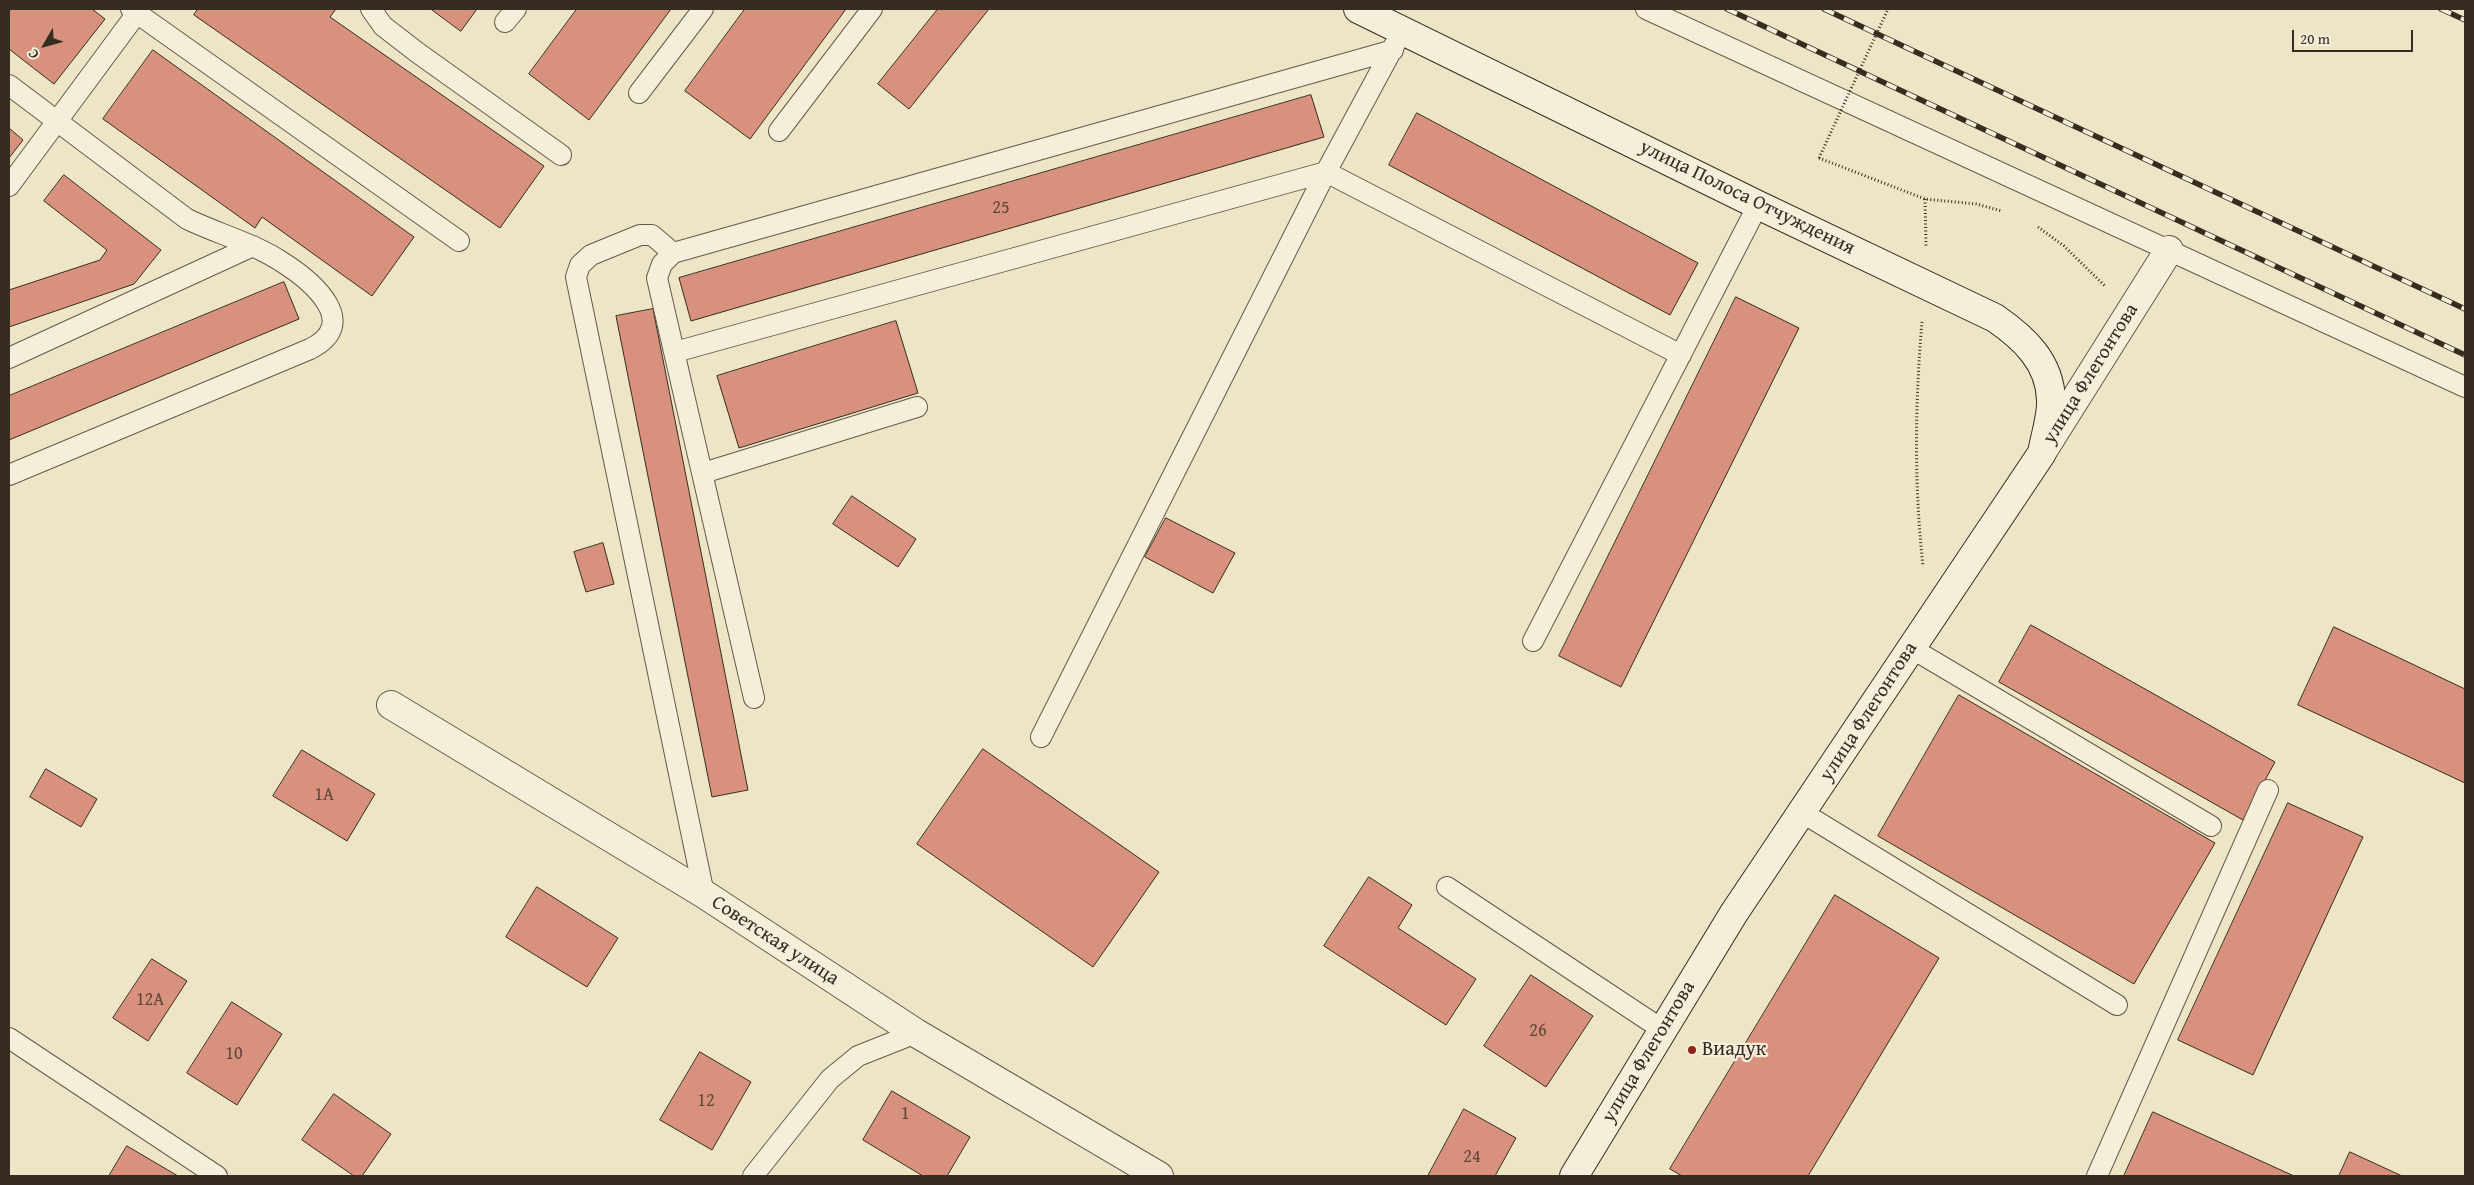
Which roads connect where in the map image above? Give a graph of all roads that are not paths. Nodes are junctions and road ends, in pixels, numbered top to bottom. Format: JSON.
{"nodes":[{"id":1,"x":371,"y":9,"type":"edge"},
{"id":2,"x":704,"y":9,"type":"edge"},
{"id":3,"x":872,"y":9,"type":"edge"},
{"id":4,"x":1358,"y":9,"type":"edge"},
{"id":5,"x":1646,"y":9,"type":"edge"},
{"id":6,"x":136,"y":10,"type":"edge"},
{"id":7,"x":1397,"y":40,"type":"junction"},
{"id":8,"x":9,"y":85,"type":"edge"},
{"id":9,"x":639,"y":93,"type":"dead end"},
{"id":10,"x":57,"y":122,"type":"junction"},
{"id":11,"x":780,"y":131,"type":"dead end"},
{"id":12,"x":561,"y":155,"type":"dead end"},
{"id":13,"x":1326,"y":172,"type":"junction"},
{"id":14,"x":9,"y":186,"type":"edge"},
{"id":15,"x":1758,"y":205,"type":"junction"},
{"id":16,"x":459,"y":240,"type":"dead end"},
{"id":17,"x":252,"y":246,"type":"junction"},
{"id":18,"x":2169,"y":250,"type":"junction"},
{"id":19,"x":673,"y":252,"type":"junction"},
{"id":20,"x":675,"y":352,"type":"junction"},
{"id":21,"x":1681,"y":354,"type":"junction"},
{"id":22,"x":9,"y":358,"type":"edge"},
{"id":23,"x":2465,"y":387,"type":"edge"},
{"id":24,"x":917,"y":407,"type":"dead end"},
{"id":25,"x":2042,"y":452,"type":"junction"},
{"id":26,"x":702,"y":473,"type":"junction"},
{"id":27,"x":9,"y":475,"type":"edge"},
{"id":28,"x":1533,"y":641,"type":"dead end"},
{"id":29,"x":1911,"y":648,"type":"junction"},
{"id":30,"x":754,"y":698,"type":"dead end"},
{"id":31,"x":391,"y":704,"type":"dead end"},
{"id":32,"x":1041,"y":737,"type":"dead end"},
{"id":33,"x":2268,"y":790,"type":"dead end"},
{"id":34,"x":1802,"y":812,"type":"junction"},
{"id":35,"x":2211,"y":826,"type":"dead end"},
{"id":36,"x":1447,"y":887,"type":"dead end"},
{"id":37,"x":704,"y":894,"type":"junction"},
{"id":38,"x":2117,"y":1005,"type":"dead end"},
{"id":39,"x":1663,"y":1030,"type":"junction"},
{"id":40,"x":916,"y":1032,"type":"junction"},
{"id":41,"x":9,"y":1038,"type":"edge"},
{"id":42,"x":217,"y":1176,"type":"edge"},
{"id":43,"x":753,"y":1176,"type":"edge"},
{"id":44,"x":1159,"y":1176,"type":"edge"},
{"id":45,"x":1574,"y":1176,"type":"edge"},
{"id":46,"x":2097,"y":1176,"type":"edge"}],
"edges":[{"from":1,"to":12,"type":"lane"},
{"from":2,"to":9,"type":"lane"},
{"from":3,"to":11,"type":"lane"},
{"from":4,"to":7,"type":"main road","name":"улица Полоса Отчуждения"},
{"from":5,"to":18,"type":"lane"},
{"from":6,"to":10,"type":"lane"},
{"from":6,"to":16,"type":"lane"},
{"from":7,"to":13,"type":"lane"},
{"from":7,"to":15,"type":"main road","name":"улица Полоса Отчуждения"},
{"from":7,"to":19,"type":"lane"},
{"from":8,"to":10,"type":"lane"},
{"from":10,"to":14,"type":"lane"},
{"from":10,"to":17,"type":"lane"},
{"from":13,"to":20,"type":"lane"},
{"from":13,"to":21,"type":"lane"},
{"from":13,"to":32,"type":"lane"},
{"from":15,"to":21,"type":"lane"},
{"from":15,"to":25,"type":"main road","name":"улица Полоса Отчуждения"},
{"from":17,"to":22,"type":"lane"},
{"from":17,"to":27,"type":"lane"},
{"from":18,"to":23,"type":"lane"},
{"from":18,"to":25,"type":"main road","name":"улица Флегонтова"},
{"from":19,"to":20,"type":"lane"},
{"from":19,"to":37,"type":"lane"},
{"from":20,"to":26,"type":"lane"},
{"from":21,"to":28,"type":"lane"},
{"from":24,"to":26,"type":"lane"},
{"from":25,"to":29,"type":"main road","name":"улица Флегонтова"},
{"from":26,"to":30,"type":"lane"},
{"from":29,"to":34,"type":"main road","name":"улица Флегонтова"},
{"from":29,"to":35,"type":"lane"},
{"from":31,"to":37,"type":"main road","name":"Советская улица"},
{"from":33,"to":46,"type":"lane"},
{"from":34,"to":38,"type":"lane"},
{"from":34,"to":39,"type":"main road","name":"улица Флегонтова"},
{"from":36,"to":39,"type":"lane"},
{"from":37,"to":40,"type":"main road","name":"Советская улица"},
{"from":39,"to":45,"type":"main road","name":"улица Флегонтова"},
{"from":40,"to":43,"type":"lane"},
{"from":40,"to":44,"type":"main road","name":"Советская улица"},
{"from":41,"to":42,"type":"lane"}]}
